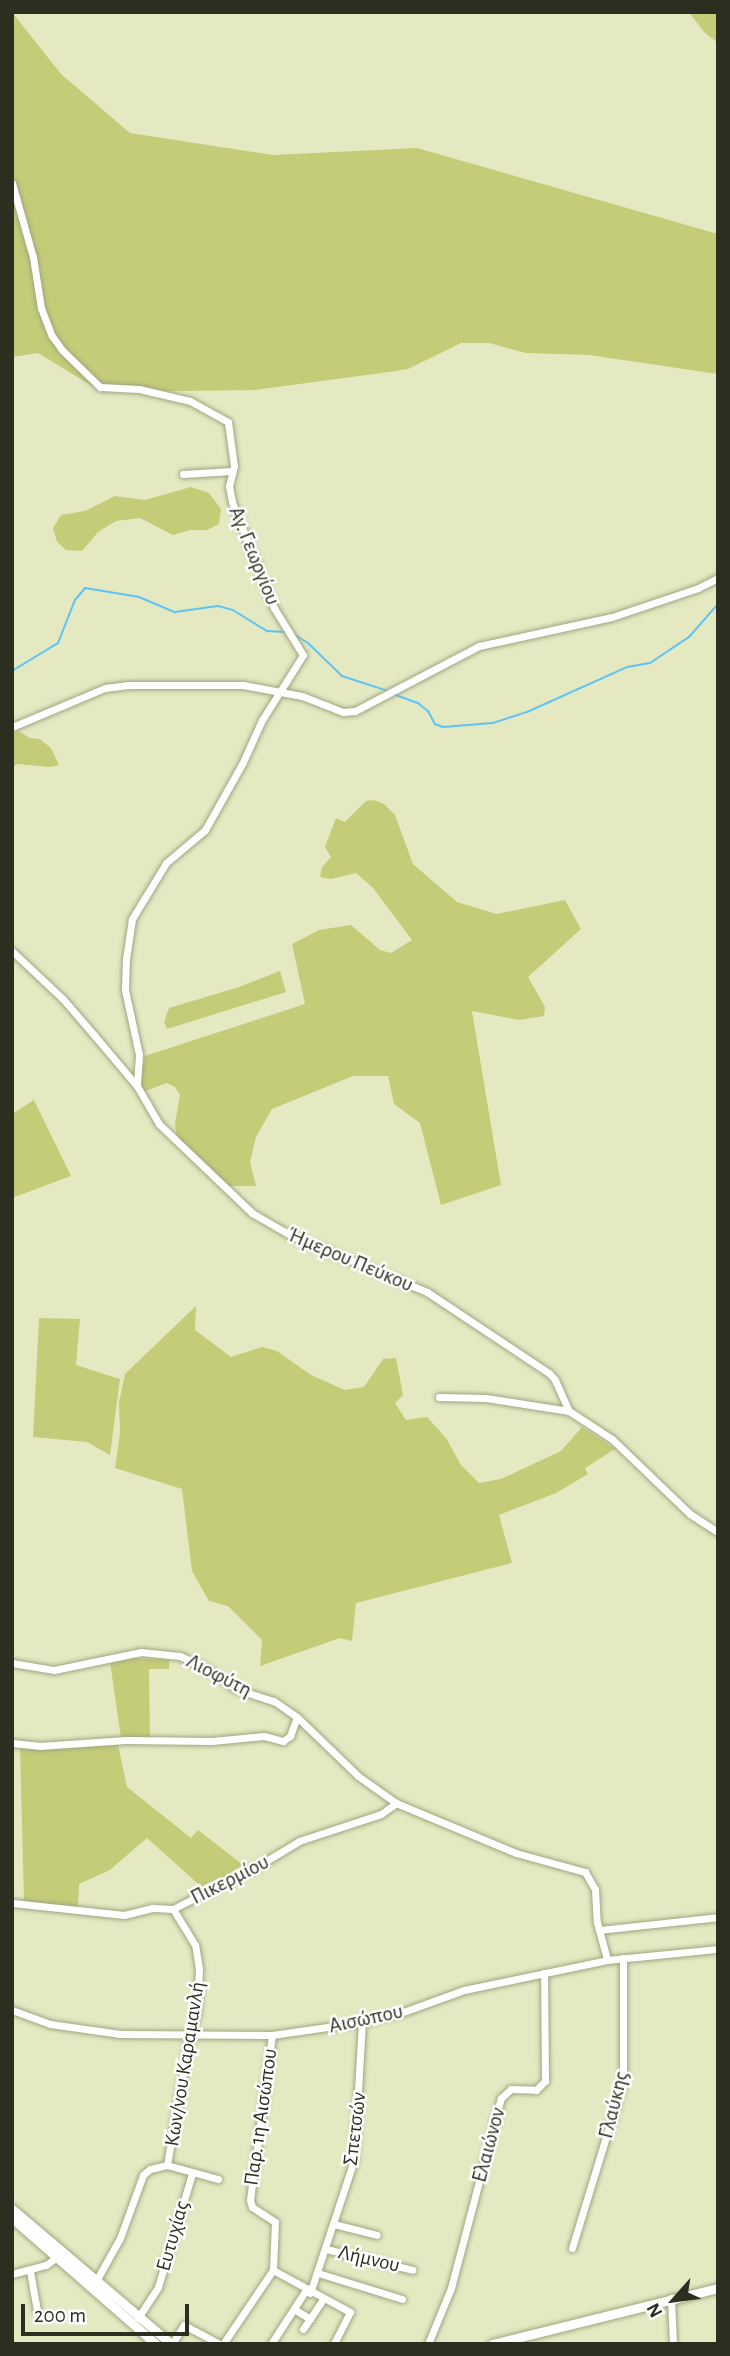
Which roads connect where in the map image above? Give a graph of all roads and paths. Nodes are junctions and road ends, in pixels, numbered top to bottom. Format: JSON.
{"nodes":[{"id":1,"x":12,"y":183,"type":"edge"},
{"id":2,"x":232,"y":471,"type":"junction"},
{"id":3,"x":183,"y":474,"type":"dead end"},
{"id":4,"x":718,"y":578,"type":"edge"},
{"id":5,"x":282,"y":691,"type":"junction"},
{"id":6,"x":12,"y":727,"type":"edge"},
{"id":7,"x":12,"y":951,"type":"edge"},
{"id":8,"x":137,"y":1086,"type":"junction"},
{"id":9,"x":439,"y":1397,"type":"dead end"},
{"id":10,"x":569,"y":1411,"type":"junction"},
{"id":11,"x":718,"y":1532,"type":"edge"},
{"id":12,"x":12,"y":1663,"type":"edge"},
{"id":13,"x":297,"y":1717,"type":"junction"},
{"id":14,"x":12,"y":1744,"type":"edge"},
{"id":15,"x":396,"y":1803,"type":"junction"},
{"id":16,"x":12,"y":1903,"type":"edge"},
{"id":17,"x":173,"y":1909,"type":"junction"},
{"id":18,"x":718,"y":1917,"type":"edge"},
{"id":19,"x":599,"y":1930,"type":"junction"},
{"id":20,"x":718,"y":1949,"type":"edge"},
{"id":21,"x":623,"y":1958,"type":"junction"},
{"id":22,"x":607,"y":1960,"type":"junction"},
{"id":23,"x":544,"y":1973,"type":"junction"},
{"id":24,"x":12,"y":2010,"type":"edge"},
{"id":25,"x":362,"y":2022,"type":"junction"},
{"id":26,"x":192,"y":2034,"type":"junction"},
{"id":27,"x":272,"y":2035,"type":"junction"},
{"id":28,"x":167,"y":2165,"type":"junction"},
{"id":29,"x":192,"y":2174,"type":"junction"},
{"id":30,"x":218,"y":2179,"type":"dead end"},
{"id":31,"x":12,"y":2209,"type":"edge"},
{"id":32,"x":12,"y":2218,"type":"edge"},
{"id":33,"x":334,"y":2224,"type":"junction"},
{"id":34,"x":377,"y":2235,"type":"dead end"},
{"id":35,"x":572,"y":2248,"type":"dead end"},
{"id":36,"x":326,"y":2249,"type":"junction"},
{"id":37,"x":57,"y":2257,"type":"junction"},
{"id":38,"x":273,"y":2270,"type":"junction"},
{"id":39,"x":412,"y":2270,"type":"dead end"},
{"id":40,"x":30,"y":2271,"type":"junction"},
{"id":41,"x":318,"y":2273,"type":"junction"},
{"id":42,"x":12,"y":2274,"type":"edge"},
{"id":43,"x":96,"y":2281,"type":"junction"},
{"id":44,"x":718,"y":2288,"type":"edge"},
{"id":45,"x":308,"y":2292,"type":"junction"},
{"id":46,"x":671,"y":2298,"type":"junction"},
{"id":47,"x":323,"y":2299,"type":"junction"},
{"id":48,"x":402,"y":2299,"type":"dead end"},
{"id":49,"x":294,"y":2309,"type":"junction"},
{"id":50,"x":37,"y":2310,"type":"dead end"},
{"id":51,"x":138,"y":2318,"type":"junction"},
{"id":52,"x":310,"y":2319,"type":"junction"},
{"id":53,"x":303,"y":2329,"type":"dead end"},
{"id":54,"x":156,"y":2344,"type":"edge"},
{"id":55,"x":172,"y":2344,"type":"edge"},
{"id":56,"x":221,"y":2344,"type":"edge"},
{"id":57,"x":271,"y":2344,"type":"edge"},
{"id":58,"x":334,"y":2344,"type":"edge"},
{"id":59,"x":428,"y":2344,"type":"edge"},
{"id":60,"x":492,"y":2344,"type":"edge"},
{"id":61,"x":673,"y":2344,"type":"edge"}],
"edges":[{"from":1,"to":2,"type":"street","name":"Αγ. Γεωργίου"},
{"from":2,"to":3,"type":"street"},
{"from":2,"to":5,"type":"street","name":"Αγ. Γεωργίου"},
{"from":4,"to":5,"type":"street"},
{"from":5,"to":6,"type":"street"},
{"from":5,"to":8,"type":"street"},
{"from":7,"to":8,"type":"street","name":"Ήμερου Πεύκου"},
{"from":8,"to":10,"type":"street","name":"Ήμερου Πεύκου"},
{"from":9,"to":10,"type":"street"},
{"from":10,"to":11,"type":"street","name":"Ήμερου Πεύκου"},
{"from":12,"to":13,"type":"street","name":"Λιοφύτη"},
{"from":13,"to":14,"type":"street"},
{"from":13,"to":15,"type":"street","name":"Λιοφύτη"},
{"from":15,"to":17,"type":"street","name":"Πικερμίου"},
{"from":15,"to":19,"type":"street","name":"Λιοφύτη"},
{"from":16,"to":17,"type":"street","name":"Πικερμίου"},
{"from":17,"to":26,"type":"street","name":"Κων/νου Καραμανλή"},
{"from":18,"to":19,"type":"street"},
{"from":19,"to":22,"type":"street","name":"Λιοφύτη"},
{"from":20,"to":21,"type":"street","name":"Αισώπου"},
{"from":21,"to":22,"type":"street","name":"Αισώπου"},
{"from":21,"to":35,"type":"street","name":"Γλαύκης"},
{"from":22,"to":23,"type":"street","name":"Αισώπου"},
{"from":23,"to":25,"type":"street","name":"Αισώπου"},
{"from":23,"to":59,"type":"street","name":"Ελαιώνον"},
{"from":24,"to":26,"type":"street","name":"Αισώπου"},
{"from":25,"to":27,"type":"street","name":"Αισώπου"},
{"from":25,"to":33,"type":"street","name":"Σπετσών"},
{"from":26,"to":27,"type":"street","name":"Αισώπου"},
{"from":26,"to":28,"type":"street","name":"Κων/νου Καραμανλή"},
{"from":27,"to":38,"type":"street","name":"Παρ. 1η Αισώπου"},
{"from":28,"to":29,"type":"street","name":"Ευτυχίας"},
{"from":28,"to":43,"type":"street","name":"Κων/νου Καραμανλή"},
{"from":29,"to":30,"type":"street"},
{"from":29,"to":51,"type":"street","name":"Ευτυχίας"},
{"from":31,"to":43,"type":"main road"},
{"from":32,"to":37,"type":"main road"},
{"from":33,"to":34,"type":"street"},
{"from":33,"to":36,"type":"street","name":"Σπετσών"},
{"from":36,"to":39,"type":"street","name":"Λήμνου"},
{"from":36,"to":41,"type":"street","name":"Σπετσών"},
{"from":37,"to":40,"type":"street"},
{"from":37,"to":54,"type":"main road"},
{"from":38,"to":45,"type":"street"},
{"from":38,"to":56,"type":"street"},
{"from":40,"to":42,"type":"street"},
{"from":40,"to":50,"type":"street"},
{"from":41,"to":45,"type":"street","name":"Σπετσών"},
{"from":41,"to":48,"type":"street"},
{"from":43,"to":51,"type":"main road"},
{"from":44,"to":46,"type":"main road"},
{"from":45,"to":47,"type":"street"},
{"from":45,"to":49,"type":"street","name":"Σπετσών"},
{"from":46,"to":60,"type":"main road"},
{"from":46,"to":61,"type":"street"},
{"from":47,"to":52,"type":"street"},
{"from":47,"to":58,"type":"street"},
{"from":49,"to":52,"type":"street"},
{"from":49,"to":57,"type":"street","name":"Σπετσών"},
{"from":51,"to":55,"type":"main road"},
{"from":52,"to":53,"type":"street"},
{"from":55,"to":56,"type":"street"}]}
